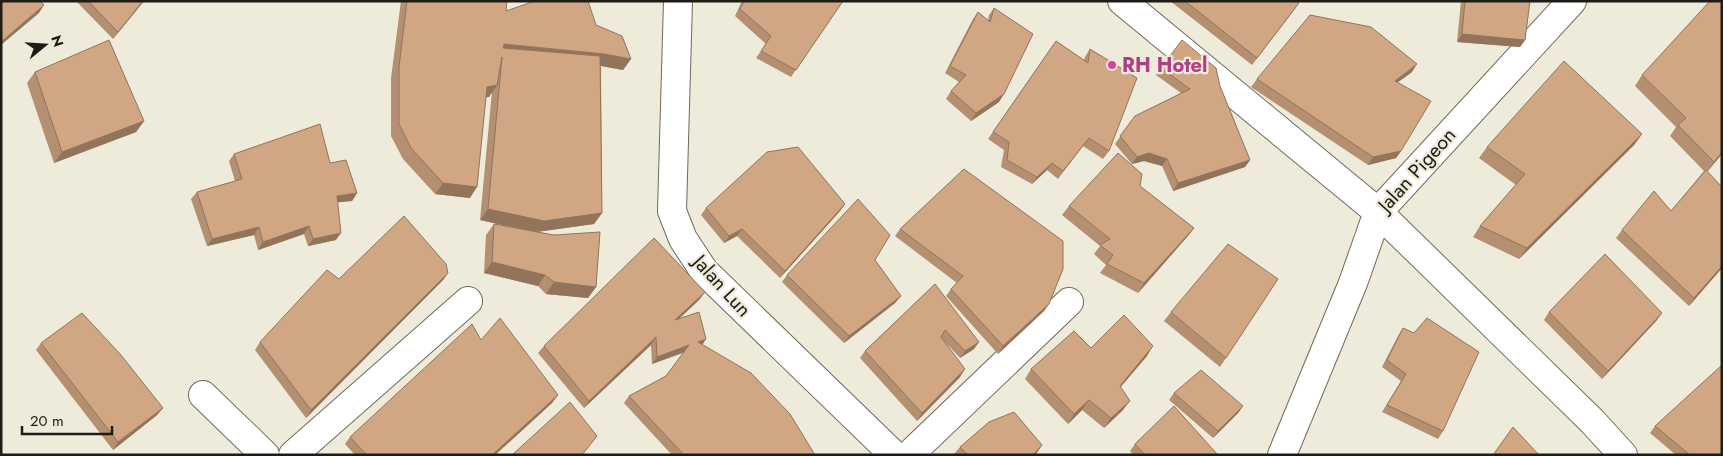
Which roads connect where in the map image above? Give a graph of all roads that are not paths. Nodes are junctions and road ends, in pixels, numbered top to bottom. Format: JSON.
{"nodes":[{"id":1,"x":678,"y":1,"type":"edge"},
{"id":2,"x":1122,"y":1,"type":"edge"},
{"id":3,"x":1572,"y":1,"type":"edge"},
{"id":4,"x":1378,"y":212,"type":"junction"},
{"id":5,"x":468,"y":301,"type":"dead end"},
{"id":6,"x":1069,"y":302,"type":"dead end"},
{"id":7,"x":203,"y":395,"type":"dead end"},
{"id":8,"x":265,"y":455,"type":"edge"},
{"id":9,"x":293,"y":455,"type":"edge"},
{"id":10,"x":894,"y":455,"type":"edge"},
{"id":11,"x":909,"y":455,"type":"edge"},
{"id":12,"x":1282,"y":455,"type":"edge"},
{"id":13,"x":1623,"y":455,"type":"edge"}],
"edges":[{"from":1,"to":10,"type":"street","name":"Jalan Lun"},
{"from":2,"to":4,"type":"street"},
{"from":3,"to":4,"type":"street","name":"Jalan Pigeon"},
{"from":4,"to":12,"type":"street","name":"Jalan Pigeon"},
{"from":4,"to":13,"type":"street"},
{"from":5,"to":9,"type":"street"},
{"from":6,"to":11,"type":"street"},
{"from":7,"to":8,"type":"street"}]}
